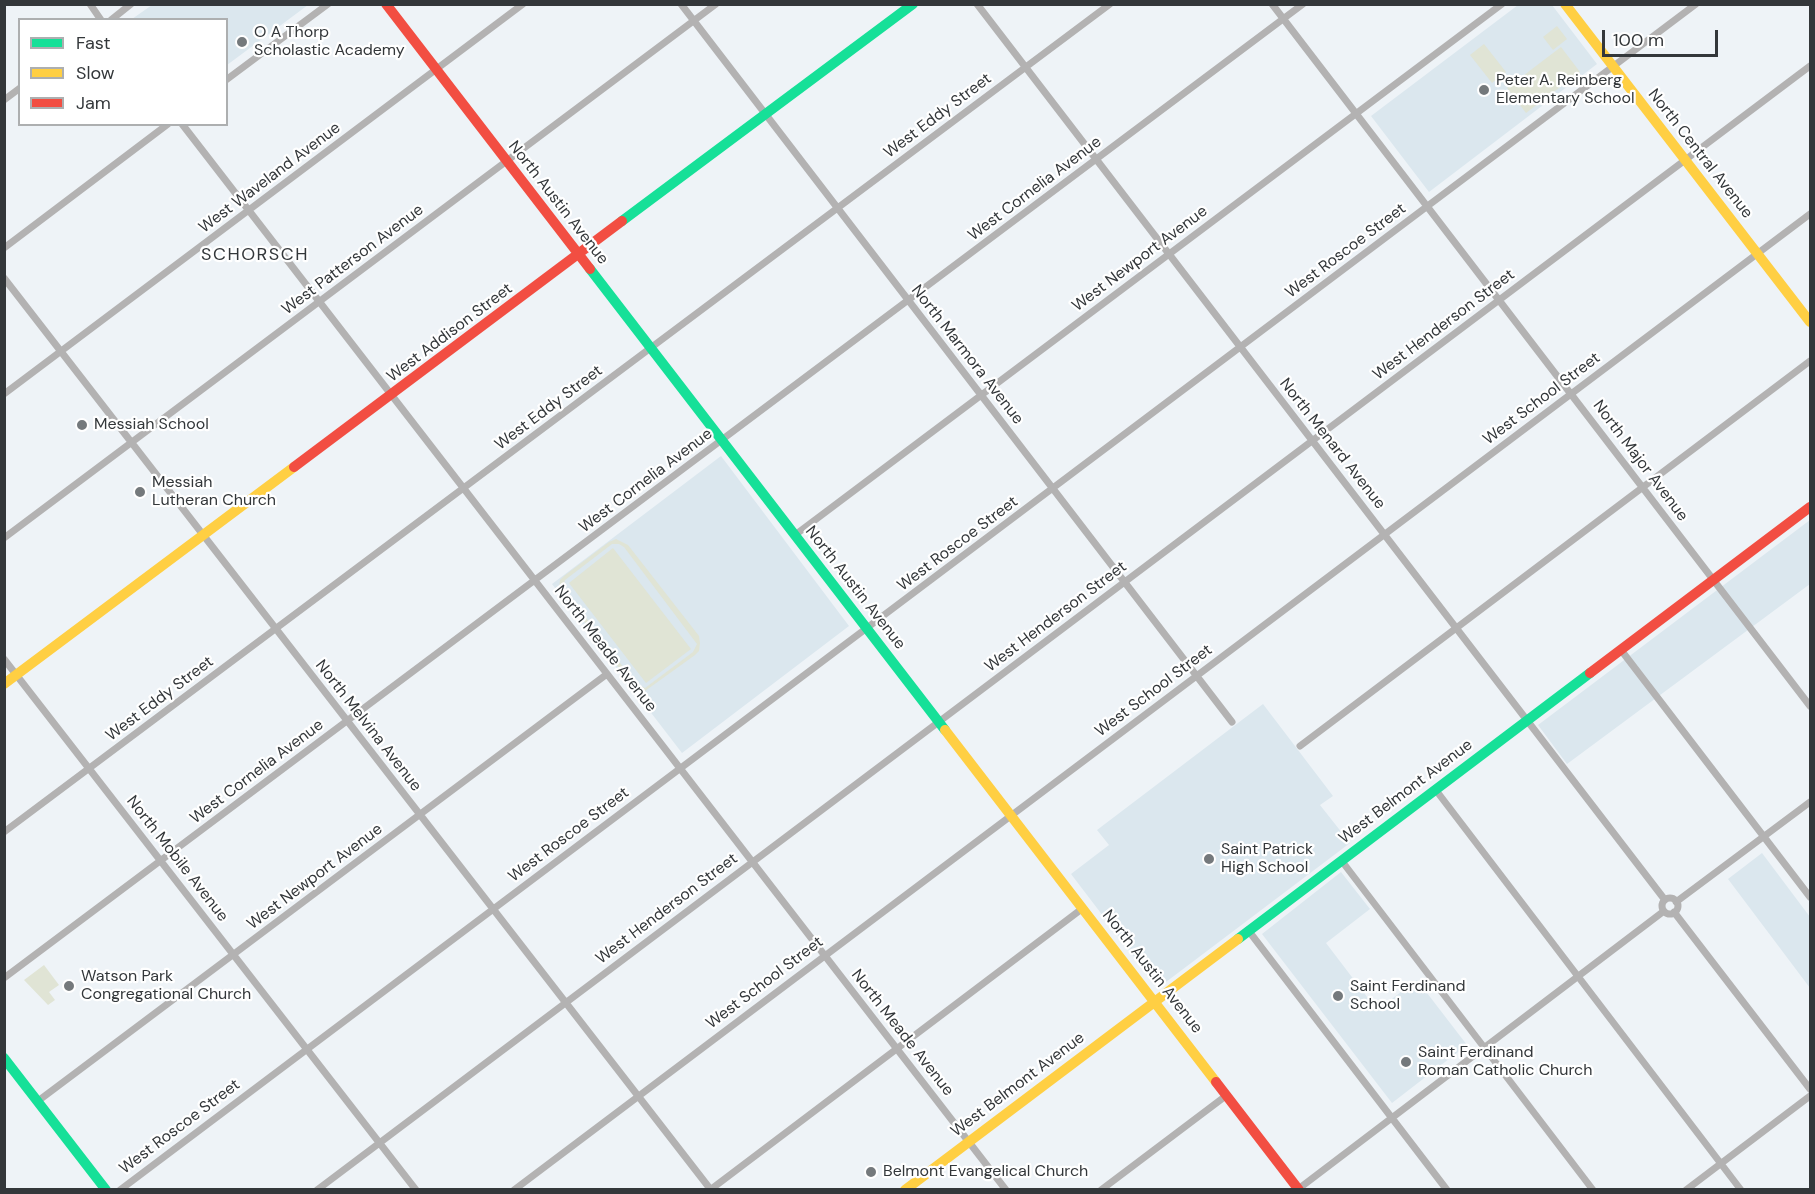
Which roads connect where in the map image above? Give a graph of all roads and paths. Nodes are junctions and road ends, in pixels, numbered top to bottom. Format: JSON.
{"nodes":[{"id":1,"x":90,"y":4,"type":"edge"},
{"id":2,"x":131,"y":4,"type":"edge"},
{"id":3,"x":328,"y":4,"type":"edge"},
{"id":4,"x":386,"y":4,"type":"edge"},
{"id":5,"x":523,"y":4,"type":"edge"},
{"id":6,"x":681,"y":4,"type":"edge"},
{"id":7,"x":716,"y":4,"type":"edge"},
{"id":8,"x":913,"y":4,"type":"edge"},
{"id":9,"x":977,"y":4,"type":"edge"},
{"id":10,"x":1110,"y":4,"type":"edge"},
{"id":11,"x":1272,"y":4,"type":"edge"},
{"id":12,"x":1303,"y":4,"type":"edge"},
{"id":13,"x":1502,"y":4,"type":"edge"},
{"id":14,"x":1565,"y":4,"type":"edge"},
{"id":15,"x":1696,"y":4,"type":"edge"},
{"id":16,"x":100,"y":18,"type":"edge"},
{"id":17,"x":114,"y":18,"type":"edge"},
{"id":18,"x":1284,"y":19,"type":"junction"},
{"id":19,"x":694,"y":21,"type":"junction"},
{"id":20,"x":1810,"y":66,"type":"edge"},
{"id":21,"x":1613,"y":67,"type":"junction"},
{"id":22,"x":1026,"y":68,"type":"junction"},
{"id":23,"x":436,"y":70,"type":"junction"},
{"id":24,"x":228,"y":79,"type":"edge"},
{"id":25,"x":18,"y":90,"type":"edge"},
{"id":26,"x":4,"y":100,"type":"edge"},
{"id":27,"x":1356,"y":114,"type":"junction"},
{"id":28,"x":766,"y":116,"type":"junction"},
{"id":29,"x":165,"y":126,"type":"edge"},
{"id":30,"x":184,"y":126,"type":"edge"},
{"id":31,"x":1096,"y":160,"type":"junction"},
{"id":32,"x":1685,"y":160,"type":"junction"},
{"id":33,"x":507,"y":162,"type":"junction"},
{"id":34,"x":1427,"y":207,"type":"junction"},
{"id":35,"x":838,"y":208,"type":"junction"},
{"id":36,"x":249,"y":210,"type":"junction"},
{"id":37,"x":1810,"y":214,"type":"edge"},
{"id":38,"x":4,"y":248,"type":"edge"},
{"id":39,"x":1169,"y":254,"type":"junction"},
{"id":40,"x":1758,"y":254,"type":"junction"},
{"id":41,"x":579,"y":255,"type":"junction"},
{"id":42,"x":4,"y":278,"type":"edge"},
{"id":43,"x":1499,"y":300,"type":"junction"},
{"id":44,"x":909,"y":301,"type":"junction"},
{"id":45,"x":319,"y":302,"type":"junction"},
{"id":46,"x":1810,"y":322,"type":"edge"},
{"id":47,"x":1241,"y":347,"type":"junction"},
{"id":48,"x":651,"y":349,"type":"junction"},
{"id":49,"x":61,"y":351,"type":"junction"},
{"id":50,"x":1810,"y":361,"type":"edge"},
{"id":51,"x":4,"y":394,"type":"edge"},
{"id":52,"x":1571,"y":394,"type":"junction"},
{"id":53,"x":391,"y":395,"type":"junction"},
{"id":54,"x":981,"y":395,"type":"junction"},
{"id":55,"x":722,"y":441,"type":"junction"},
{"id":56,"x":1313,"y":441,"type":"junction"},
{"id":57,"x":132,"y":442,"type":"junction"},
{"id":58,"x":1643,"y":487,"type":"junction"},
{"id":59,"x":464,"y":489,"type":"junction"},
{"id":60,"x":1053,"y":489,"type":"junction"},
{"id":61,"x":1809,"y":510,"type":"edge"},
{"id":62,"x":1384,"y":534,"type":"junction"},
{"id":63,"x":204,"y":535,"type":"junction"},
{"id":64,"x":795,"y":535,"type":"junction"},
{"id":65,"x":4,"y":538,"type":"edge"},
{"id":66,"x":1714,"y":580,"type":"junction"},
{"id":67,"x":535,"y":581,"type":"junction"},
{"id":68,"x":1125,"y":582,"type":"junction"},
{"id":69,"x":867,"y":628,"type":"junction"},
{"id":70,"x":1457,"y":628,"type":"junction"},
{"id":71,"x":276,"y":629,"type":"junction"},
{"id":72,"x":1621,"y":650,"type":"junction"},
{"id":73,"x":4,"y":659,"type":"edge"},
{"id":74,"x":607,"y":674,"type":"junction"},
{"id":75,"x":17,"y":675,"type":"junction"},
{"id":76,"x":1197,"y":676,"type":"junction"},
{"id":77,"x":4,"y":684,"type":"edge"},
{"id":78,"x":1810,"y":706,"type":"edge"},
{"id":79,"x":1527,"y":720,"type":"junction"},
{"id":80,"x":348,"y":721,"type":"junction"},
{"id":81,"x":939,"y":722,"type":"junction"},
{"id":82,"x":1232,"y":722,"type":"dead end"},
{"id":83,"x":1300,"y":746,"type":"dead end"},
{"id":84,"x":89,"y":769,"type":"junction"},
{"id":85,"x":680,"y":769,"type":"junction"},
{"id":86,"x":1435,"y":789,"type":"junction"},
{"id":87,"x":1810,"y":802,"type":"edge"},
{"id":88,"x":420,"y":815,"type":"junction"},
{"id":89,"x":1011,"y":815,"type":"junction"},
{"id":90,"x":4,"y":832,"type":"edge"},
{"id":91,"x":1764,"y":837,"type":"junction"},
{"id":92,"x":1341,"y":860,"type":"junction"},
{"id":93,"x":161,"y":861,"type":"junction"},
{"id":94,"x":753,"y":862,"type":"junction"},
{"id":95,"x":1810,"y":897,"type":"edge"},
{"id":96,"x":1665,"y":900,"type":"junction"},
{"id":97,"x":1676,"y":902,"type":"junction"},
{"id":98,"x":1083,"y":908,"type":"junction"},
{"id":99,"x":493,"y":909,"type":"junction"},
{"id":100,"x":1664,"y":911,"type":"junction"},
{"id":101,"x":1674,"y":912,"type":"junction"},
{"id":102,"x":1248,"y":930,"type":"junction"},
{"id":103,"x":234,"y":955,"type":"junction"},
{"id":104,"x":825,"y":955,"type":"junction"},
{"id":105,"x":1578,"y":977,"type":"junction"},
{"id":106,"x":4,"y":978,"type":"edge"},
{"id":107,"x":1155,"y":1001,"type":"junction"},
{"id":108,"x":566,"y":1002,"type":"junction"},
{"id":109,"x":897,"y":1048,"type":"junction"},
{"id":110,"x":1485,"y":1048,"type":"junction"},
{"id":111,"x":307,"y":1049,"type":"junction"},
{"id":112,"x":4,"y":1058,"type":"edge"},
{"id":113,"x":1810,"y":1089,"type":"edge"},
{"id":114,"x":1227,"y":1095,"type":"junction"},
{"id":115,"x":638,"y":1096,"type":"junction"},
{"id":116,"x":1810,"y":1096,"type":"edge"},
{"id":117,"x":38,"y":1101,"type":"junction"},
{"id":118,"x":1392,"y":1118,"type":"junction"},
{"id":119,"x":969,"y":1141,"type":"junction"},
{"id":120,"x":379,"y":1143,"type":"junction"},
{"id":121,"x":1721,"y":1164,"type":"junction"},
{"id":122,"x":710,"y":1189,"type":"edge"},
{"id":123,"x":1298,"y":1189,"type":"edge"},
{"id":124,"x":106,"y":1190,"type":"edge"},
{"id":125,"x":120,"y":1190,"type":"edge"},
{"id":126,"x":317,"y":1190,"type":"edge"},
{"id":127,"x":416,"y":1190,"type":"edge"},
{"id":128,"x":513,"y":1190,"type":"edge"},
{"id":129,"x":905,"y":1190,"type":"edge"},
{"id":130,"x":1006,"y":1190,"type":"edge"},
{"id":131,"x":1101,"y":1190,"type":"edge"},
{"id":132,"x":1447,"y":1190,"type":"edge"},
{"id":133,"x":1593,"y":1190,"type":"edge"},
{"id":134,"x":1686,"y":1190,"type":"edge"},
{"id":135,"x":1741,"y":1190,"type":"edge"}],
"edges":[{"from":1,"to":16,"type":"street"},
{"from":2,"to":17,"type":"street"},
{"from":3,"to":24,"type":"street"},
{"from":4,"to":23,"type":"street","name":"North Austin Avenue"},
{"from":5,"to":23,"type":"street","name":"West Waveland Avenue"},
{"from":6,"to":19,"type":"street","name":"North Marmora Avenue"},
{"from":7,"to":19,"type":"street","name":"West Patterson Avenue"},
{"from":8,"to":28,"type":"street","name":"West Addison Street"},
{"from":9,"to":22,"type":"street","name":"North Menard Avenue"},
{"from":10,"to":22,"type":"street","name":"West Eddy Street"},
{"from":11,"to":18,"type":"street","name":"North Major Avenue"},
{"from":12,"to":18,"type":"street","name":"West Cornelia Avenue"},
{"from":13,"to":27,"type":"street","name":"West Newport Avenue"},
{"from":14,"to":21,"type":"street","name":"North Central Avenue"},
{"from":15,"to":21,"type":"street","name":"West Roscoe Street"},
{"from":18,"to":27,"type":"street","name":"North Major Avenue"},
{"from":18,"to":31,"type":"street","name":"West Cornelia Avenue"},
{"from":19,"to":28,"type":"street","name":"North Marmora Avenue"},
{"from":19,"to":33,"type":"street","name":"West Patterson Avenue"},
{"from":20,"to":32,"type":"street","name":"West Henderson Street"},
{"from":21,"to":32,"type":"street","name":"North Central Avenue"},
{"from":21,"to":34,"type":"street","name":"West Roscoe Street"},
{"from":22,"to":31,"type":"street","name":"North Menard Avenue"},
{"from":22,"to":35,"type":"street","name":"West Eddy Street"},
{"from":23,"to":33,"type":"street","name":"North Austin Avenue"},
{"from":23,"to":36,"type":"street","name":"West Waveland Avenue"},
{"from":25,"to":26,"type":"street"},
{"from":27,"to":34,"type":"street","name":"North Major Avenue"},
{"from":27,"to":39,"type":"street","name":"West Newport Avenue"},
{"from":28,"to":35,"type":"street","name":"North Marmora Avenue"},
{"from":28,"to":41,"type":"street","name":"West Addison Street"},
{"from":29,"to":38,"type":"street"},
{"from":30,"to":36,"type":"street","name":"North Meade Avenue"},
{"from":31,"to":39,"type":"street","name":"North Menard Avenue"},
{"from":31,"to":44,"type":"street","name":"West Cornelia Avenue"},
{"from":32,"to":40,"type":"street","name":"North Central Avenue"},
{"from":32,"to":43,"type":"street","name":"West Henderson Street"},
{"from":33,"to":41,"type":"street","name":"North Austin Avenue"},
{"from":33,"to":45,"type":"street","name":"West Patterson Avenue"},
{"from":34,"to":43,"type":"street","name":"North Major Avenue"},
{"from":34,"to":47,"type":"street","name":"West Roscoe Street"},
{"from":35,"to":44,"type":"street","name":"North Marmora Avenue"},
{"from":35,"to":48,"type":"street","name":"West Eddy Street"},
{"from":36,"to":45,"type":"street","name":"North Meade Avenue"},
{"from":36,"to":49,"type":"street","name":"West Waveland Avenue"},
{"from":37,"to":40,"type":"street","name":"West School Street"},
{"from":39,"to":47,"type":"street","name":"North Menard Avenue"},
{"from":39,"to":54,"type":"street","name":"West Newport Avenue"},
{"from":40,"to":46,"type":"street","name":"North Central Avenue"},
{"from":40,"to":52,"type":"street","name":"West School Street"},
{"from":41,"to":48,"type":"street","name":"North Austin Avenue"},
{"from":41,"to":53,"type":"street","name":"West Addison Street"},
{"from":42,"to":49,"type":"street","name":"North Melvina Avenue"},
{"from":43,"to":52,"type":"street","name":"North Major Avenue"},
{"from":43,"to":56,"type":"street","name":"West Henderson Street"},
{"from":44,"to":54,"type":"street","name":"North Marmora Avenue"},
{"from":44,"to":55,"type":"street","name":"West Cornelia Avenue"},
{"from":45,"to":53,"type":"street","name":"North Meade Avenue"},
{"from":45,"to":57,"type":"street","name":"West Patterson Avenue"},
{"from":47,"to":56,"type":"street","name":"North Menard Avenue"},
{"from":47,"to":60,"type":"street","name":"West Roscoe Street"},
{"from":48,"to":55,"type":"street","name":"North Austin Avenue"},
{"from":48,"to":59,"type":"street","name":"West Eddy Street"},
{"from":49,"to":51,"type":"street","name":"West Waveland Avenue"},
{"from":49,"to":57,"type":"street","name":"North Melvina Avenue"},
{"from":50,"to":58,"type":"street"},
{"from":52,"to":58,"type":"street","name":"North Major Avenue"},
{"from":52,"to":62,"type":"street","name":"West School Street"},
{"from":53,"to":59,"type":"street","name":"North Meade Avenue"},
{"from":53,"to":63,"type":"street","name":"West Addison Street"},
{"from":54,"to":60,"type":"street","name":"North Marmora Avenue"},
{"from":54,"to":64,"type":"street","name":"West Newport Avenue"},
{"from":55,"to":64,"type":"street","name":"North Austin Avenue"},
{"from":55,"to":67,"type":"street","name":"West Cornelia Avenue"},
{"from":56,"to":62,"type":"street","name":"North Menard Avenue"},
{"from":56,"to":68,"type":"street","name":"West Henderson Street"},
{"from":57,"to":63,"type":"street","name":"North Melvina Avenue"},
{"from":57,"to":65,"type":"street","name":"West Patterson Avenue"},
{"from":58,"to":66,"type":"street","name":"North Major Avenue"},
{"from":58,"to":70,"type":"street"},
{"from":59,"to":67,"type":"street","name":"North Meade Avenue"},
{"from":59,"to":71,"type":"street","name":"West Eddy Street"},
{"from":60,"to":68,"type":"street","name":"North Marmora Avenue"},
{"from":60,"to":69,"type":"street","name":"West Roscoe Street"},
{"from":61,"to":66,"type":"street","name":"West Belmont Avenue"},
{"from":62,"to":70,"type":"street","name":"North Menard Avenue"},
{"from":62,"to":76,"type":"street","name":"West School Street"},
{"from":63,"to":71,"type":"street","name":"North Melvina Avenue"},
{"from":63,"to":75,"type":"street","name":"West Addison Street"},
{"from":64,"to":69,"type":"street","name":"North Austin Avenue"},
{"from":66,"to":72,"type":"street","name":"West Belmont Avenue"},
{"from":66,"to":78,"type":"street","name":"North Major Avenue"},
{"from":67,"to":74,"type":"street","name":"North Meade Avenue"},
{"from":67,"to":80,"type":"street","name":"West Cornelia Avenue"},
{"from":68,"to":76,"type":"street","name":"North Marmora Avenue"},
{"from":68,"to":81,"type":"street","name":"West Henderson Street"},
{"from":69,"to":81,"type":"street","name":"North Austin Avenue"},
{"from":69,"to":85,"type":"street","name":"West Roscoe Street"},
{"from":70,"to":79,"type":"street","name":"North Menard Avenue"},
{"from":70,"to":83,"type":"street"},
{"from":71,"to":80,"type":"street","name":"North Melvina Avenue"},
{"from":71,"to":84,"type":"street","name":"West Eddy Street"},
{"from":72,"to":79,"type":"street","name":"West Belmont Avenue"},
{"from":72,"to":91,"type":"street"},
{"from":73,"to":75,"type":"street","name":"North Mobile Avenue"},
{"from":74,"to":85,"type":"street","name":"North Meade Avenue"},
{"from":74,"to":88,"type":"street","name":"West Newport Avenue"},
{"from":75,"to":77,"type":"street","name":"West Addison Street"},
{"from":75,"to":84,"type":"street","name":"North Mobile Avenue"},
{"from":76,"to":82,"type":"street","name":"North Marmora Avenue"},
{"from":76,"to":89,"type":"street","name":"West School Street"},
{"from":79,"to":86,"type":"street","name":"West Belmont Avenue"},
{"from":79,"to":96,"type":"street","name":"North Menard Avenue"},
{"from":80,"to":88,"type":"street","name":"North Melvina Avenue"},
{"from":80,"to":93,"type":"street","name":"West Cornelia Avenue"},
{"from":81,"to":89,"type":"street","name":"North Austin Avenue"},
{"from":81,"to":94,"type":"street","name":"West Henderson Street"},
{"from":84,"to":90,"type":"street","name":"West Eddy Street"},
{"from":84,"to":93,"type":"street","name":"North Mobile Avenue"},
{"from":85,"to":94,"type":"street","name":"North Meade Avenue"},
{"from":85,"to":99,"type":"street","name":"West Roscoe Street"},
{"from":86,"to":92,"type":"street","name":"West Belmont Avenue"},
{"from":86,"to":105,"type":"street"},
{"from":87,"to":91,"type":"street"},
{"from":88,"to":99,"type":"street","name":"North Melvina Avenue"},
{"from":88,"to":103,"type":"street","name":"West Newport Avenue"},
{"from":89,"to":98,"type":"street","name":"North Austin Avenue"},
{"from":89,"to":104,"type":"street","name":"West School Street"},
{"from":91,"to":95,"type":"street"},
{"from":91,"to":97,"type":"street"},
{"from":92,"to":102,"type":"street","name":"West Belmont Avenue"},
{"from":92,"to":110,"type":"street"},
{"from":93,"to":103,"type":"street","name":"North Mobile Avenue"},
{"from":93,"to":106,"type":"street","name":"West Cornelia Avenue"},
{"from":94,"to":104,"type":"street","name":"North Meade Avenue"},
{"from":94,"to":108,"type":"street","name":"West Henderson Street"},
{"from":96,"to":97,"type":"street"},
{"from":96,"to":100,"type":"street"},
{"from":97,"to":101,"type":"street"},
{"from":98,"to":107,"type":"street","name":"North Austin Avenue"},
{"from":98,"to":109,"type":"street"},
{"from":99,"to":108,"type":"street","name":"North Melvina Avenue"},
{"from":99,"to":111,"type":"street","name":"West Roscoe Street"},
{"from":100,"to":101,"type":"street"},
{"from":100,"to":105,"type":"street"},
{"from":101,"to":113,"type":"street"},
{"from":102,"to":107,"type":"street","name":"West Belmont Avenue"},
{"from":102,"to":118,"type":"street"},
{"from":103,"to":111,"type":"street","name":"North Mobile Avenue"},
{"from":103,"to":117,"type":"street","name":"West Newport Avenue"},
{"from":104,"to":109,"type":"street","name":"North Meade Avenue"},
{"from":104,"to":115,"type":"street","name":"West School Street"},
{"from":105,"to":110,"type":"street"},
{"from":105,"to":121,"type":"street"},
{"from":107,"to":114,"type":"street","name":"North Austin Avenue"},
{"from":107,"to":119,"type":"street","name":"West Belmont Avenue"},
{"from":108,"to":115,"type":"street","name":"North Melvina Avenue"},
{"from":108,"to":120,"type":"street","name":"West Henderson Street"},
{"from":109,"to":119,"type":"street","name":"North Meade Avenue"},
{"from":109,"to":122,"type":"street"},
{"from":110,"to":118,"type":"street"},
{"from":110,"to":133,"type":"street"},
{"from":111,"to":120,"type":"street","name":"North Mobile Avenue"},
{"from":111,"to":125,"type":"street","name":"West Roscoe Street"},
{"from":112,"to":117,"type":"street"},
{"from":114,"to":123,"type":"street","name":"North Austin Avenue"},
{"from":114,"to":131,"type":"street"},
{"from":115,"to":122,"type":"street","name":"North Melvina Avenue"},
{"from":115,"to":128,"type":"street","name":"West School Street"},
{"from":116,"to":121,"type":"street"},
{"from":117,"to":124,"type":"street"},
{"from":118,"to":123,"type":"street"},
{"from":118,"to":132,"type":"street"},
{"from":119,"to":129,"type":"street","name":"West Belmont Avenue"},
{"from":119,"to":130,"type":"street","name":"North Meade Avenue"},
{"from":120,"to":126,"type":"street","name":"West Henderson Street"},
{"from":120,"to":127,"type":"street","name":"North Mobile Avenue"},
{"from":121,"to":134,"type":"street"},
{"from":121,"to":135,"type":"street"}]}
